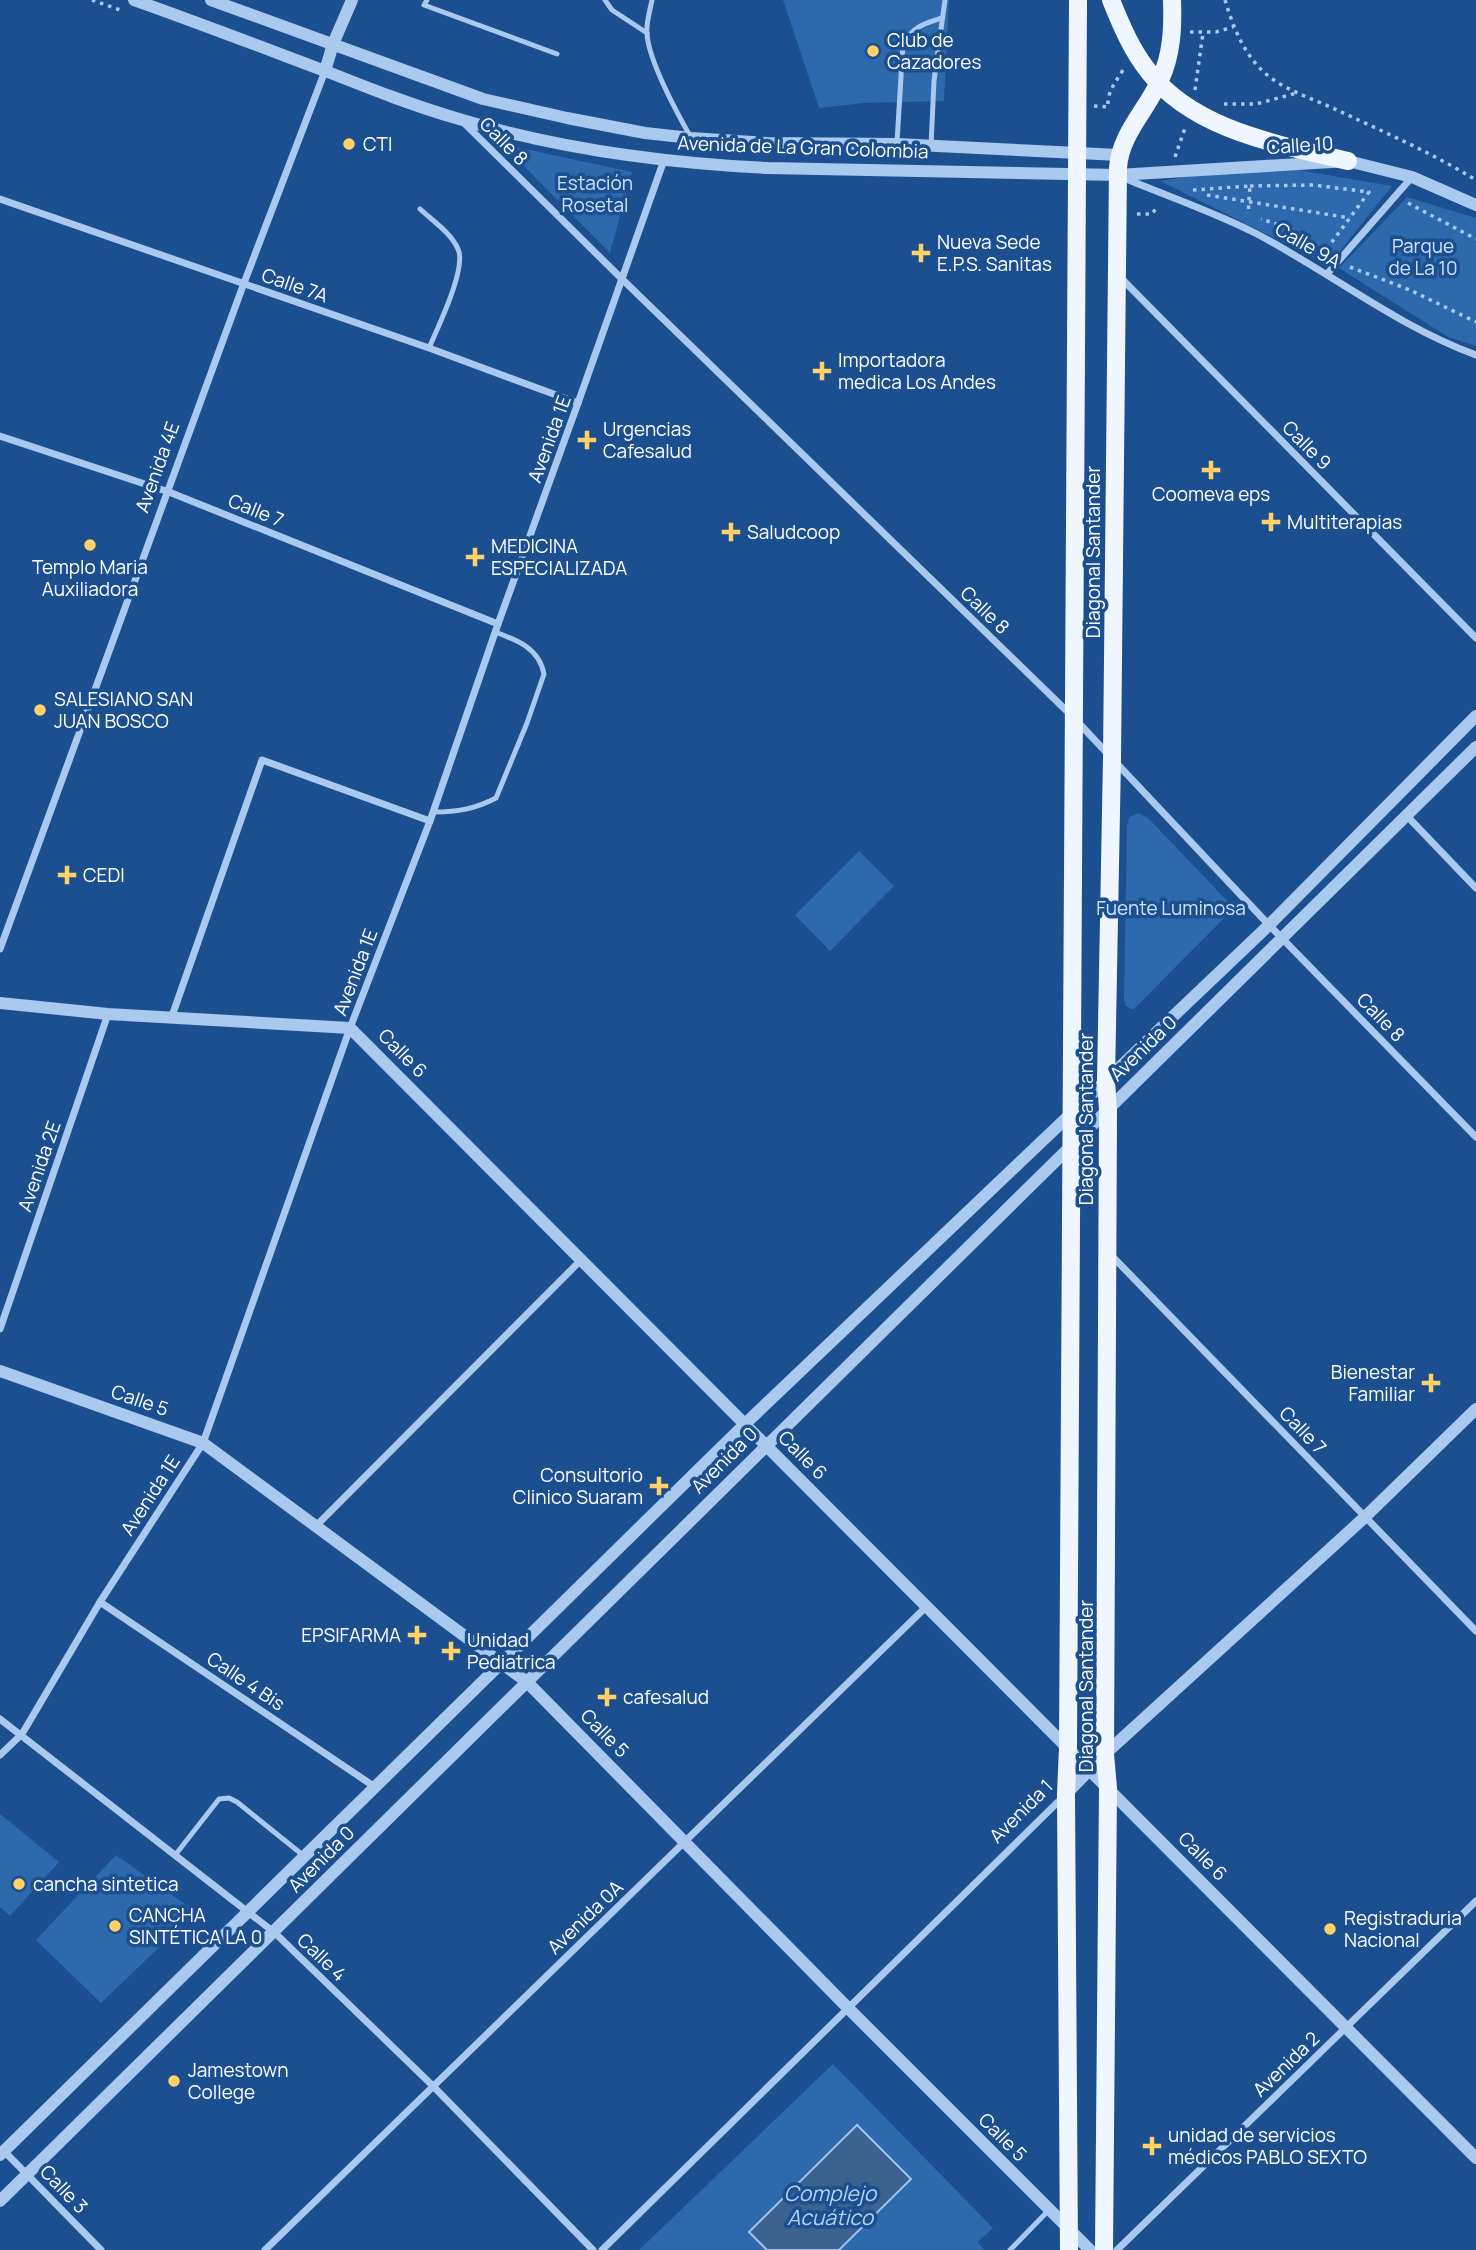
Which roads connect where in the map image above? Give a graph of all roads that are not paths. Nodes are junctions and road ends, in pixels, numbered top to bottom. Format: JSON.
{"nodes":[{"id":1,"x":134,"y":0,"type":"edge"},
{"id":2,"x":211,"y":0,"type":"edge"},
{"id":3,"x":352,"y":0,"type":"edge"},
{"id":4,"x":427,"y":0,"type":"edge"},
{"id":5,"x":605,"y":0,"type":"edge"},
{"id":6,"x":652,"y":0,"type":"edge"},
{"id":7,"x":945,"y":0,"type":"edge"},
{"id":8,"x":1078,"y":0,"type":"edge"},
{"id":9,"x":1111,"y":0,"type":"edge"},
{"id":10,"x":1172,"y":0,"type":"edge"},
{"id":11,"x":942,"y":18,"type":"junction"},
{"id":12,"x":647,"y":33,"type":"junction"},
{"id":13,"x":333,"y":44,"type":"junction"},
{"id":14,"x":556,"y":54,"type":"dead end"},
{"id":15,"x":325,"y":71,"type":"junction"},
{"id":16,"x":1159,"y":83,"type":"junction"},
{"id":17,"x":460,"y":119,"type":"junction"},
{"id":18,"x":691,"y":138,"type":"junction"},
{"id":19,"x":897,"y":144,"type":"junction"},
{"id":20,"x":931,"y":146,"type":"junction"},
{"id":21,"x":1077,"y":153,"type":"junction"},
{"id":22,"x":1119,"y":155,"type":"junction"},
{"id":23,"x":663,"y":160,"type":"junction"},
{"id":24,"x":1348,"y":161,"type":"junction"},
{"id":25,"x":1077,"y":174,"type":"junction"},
{"id":26,"x":1118,"y":175,"type":"junction"},
{"id":27,"x":1412,"y":177,"type":"junction"},
{"id":28,"x":0,"y":199,"type":"edge"},
{"id":29,"x":1476,"y":205,"type":"edge"},
{"id":30,"x":420,"y":209,"type":"dead end"},
{"id":31,"x":1116,"y":274,"type":"junction"},
{"id":32,"x":1327,"y":274,"type":"junction"},
{"id":33,"x":622,"y":279,"type":"junction"},
{"id":34,"x":244,"y":284,"type":"junction"},
{"id":35,"x":429,"y":348,"type":"junction"},
{"id":36,"x":1476,"y":355,"type":"edge"},
{"id":37,"x":578,"y":404,"type":"junction"},
{"id":38,"x":0,"y":436,"type":"edge"},
{"id":39,"x":169,"y":492,"type":"junction"},
{"id":40,"x":497,"y":628,"type":"junction"},
{"id":41,"x":1476,"y":638,"type":"edge"},
{"id":42,"x":1476,"y":716,"type":"edge"},
{"id":43,"x":1074,"y":718,"type":"junction"},
{"id":44,"x":1476,"y":747,"type":"edge"},
{"id":45,"x":1112,"y":758,"type":"junction"},
{"id":46,"x":434,"y":812,"type":"junction"},
{"id":47,"x":1407,"y":817,"type":"junction"},
{"id":48,"x":430,"y":821,"type":"junction"},
{"id":49,"x":1476,"y":888,"type":"edge"},
{"id":50,"x":1269,"y":925,"type":"junction"},
{"id":51,"x":1283,"y":939,"type":"junction"},
{"id":52,"x":0,"y":949,"type":"edge"},
{"id":53,"x":0,"y":1003,"type":"edge"},
{"id":54,"x":108,"y":1014,"type":"junction"},
{"id":55,"x":172,"y":1016,"type":"junction"},
{"id":56,"x":351,"y":1028,"type":"junction"},
{"id":57,"x":1106,"y":1080,"type":"junction"},
{"id":58,"x":1108,"y":1110,"type":"junction"},
{"id":59,"x":1070,"y":1113,"type":"junction"},
{"id":60,"x":1476,"y":1137,"type":"edge"},
{"id":61,"x":1071,"y":1146,"type":"junction"},
{"id":62,"x":1107,"y":1251,"type":"junction"},
{"id":63,"x":582,"y":1260,"type":"junction"},
{"id":64,"x":0,"y":1329,"type":"edge"},
{"id":65,"x":0,"y":1371,"type":"edge"},
{"id":66,"x":1476,"y":1409,"type":"edge"},
{"id":67,"x":745,"y":1424,"type":"junction"},
{"id":68,"x":203,"y":1443,"type":"junction"},
{"id":69,"x":766,"y":1445,"type":"junction"},
{"id":70,"x":1365,"y":1517,"type":"junction"},
{"id":71,"x":315,"y":1527,"type":"junction"},
{"id":72,"x":100,"y":1602,"type":"junction"},
{"id":73,"x":926,"y":1606,"type":"junction"},
{"id":74,"x":1476,"y":1632,"type":"edge"},
{"id":75,"x":501,"y":1663,"type":"junction"},
{"id":76,"x":527,"y":1682,"type":"junction"},
{"id":77,"x":0,"y":1719,"type":"edge"},
{"id":78,"x":22,"y":1734,"type":"junction"},
{"id":79,"x":1068,"y":1748,"type":"junction"},
{"id":80,"x":1105,"y":1754,"type":"junction"},
{"id":81,"x":0,"y":1755,"type":"edge"},
{"id":82,"x":1090,"y":1770,"type":"junction"},
{"id":83,"x":375,"y":1787,"type":"junction"},
{"id":84,"x":1108,"y":1788,"type":"junction"},
{"id":85,"x":1066,"y":1794,"type":"junction"},
{"id":86,"x":686,"y":1842,"type":"junction"},
{"id":87,"x":176,"y":1854,"type":"junction"},
{"id":88,"x":304,"y":1857,"type":"junction"},
{"id":89,"x":1476,"y":1901,"type":"edge"},
{"id":90,"x":249,"y":1912,"type":"junction"},
{"id":91,"x":275,"y":1933,"type":"junction"},
{"id":92,"x":848,"y":2008,"type":"junction"},
{"id":93,"x":1346,"y":2027,"type":"junction"},
{"id":94,"x":433,"y":2086,"type":"junction"},
{"id":95,"x":2,"y":2153,"type":"edge"},
{"id":96,"x":1476,"y":2158,"type":"edge"},
{"id":97,"x":27,"y":2174,"type":"junction"},
{"id":98,"x":0,"y":2201,"type":"edge"},
{"id":99,"x":1049,"y":2210,"type":"junction"},
{"id":100,"x":1069,"y":2228,"type":"junction"},
{"id":101,"x":101,"y":2250,"type":"edge"},
{"id":102,"x":265,"y":2250,"type":"edge"},
{"id":103,"x":593,"y":2250,"type":"edge"},
{"id":104,"x":603,"y":2250,"type":"edge"},
{"id":105,"x":1010,"y":2250,"type":"edge"},
{"id":106,"x":1069,"y":2250,"type":"edge"},
{"id":107,"x":1090,"y":2250,"type":"edge"},
{"id":108,"x":1104,"y":2250,"type":"edge"},
{"id":109,"x":1117,"y":2250,"type":"edge"}],
"edges":[{"from":1,"to":15,"type":"street","name":"Avenida de La Gran Colombia"},
{"from":2,"to":13,"type":"street","name":"Avenida de La Gran Colombia"},
{"from":3,"to":13,"type":"street","name":"Avenida 4E"},
{"from":4,"to":14,"type":"lane"},
{"from":5,"to":12,"type":"lane"},
{"from":6,"to":12,"type":"lane"},
{"from":7,"to":11,"type":"lane"},
{"from":8,"to":21,"type":"main road","name":"Diagonal Santander"},
{"from":9,"to":16,"type":"main road"},
{"from":10,"to":16,"type":"main road","name":"Diagonal Santander"},
{"from":11,"to":19,"type":"lane"},
{"from":11,"to":20,"type":"lane"},
{"from":12,"to":18,"type":"lane"},
{"from":13,"to":15,"type":"street","name":"Avenida 4E"},
{"from":13,"to":18,"type":"street","name":"Avenida de La Gran Colombia"},
{"from":15,"to":17,"type":"street","name":"Avenida de La Gran Colombia"},
{"from":15,"to":34,"type":"street","name":"Avenida 4E"},
{"from":16,"to":22,"type":"main road","name":"Diagonal Santander"},
{"from":16,"to":24,"type":"main road"},
{"from":17,"to":23,"type":"street","name":"Avenida de La Gran Colombia"},
{"from":17,"to":33,"type":"street","name":"Calle 8"},
{"from":18,"to":19,"type":"street","name":"Avenida de La Gran Colombia"},
{"from":19,"to":20,"type":"street","name":"Avenida de La Gran Colombia"},
{"from":20,"to":21,"type":"street","name":"Avenida de La Gran Colombia"},
{"from":21,"to":22,"type":"street","name":"Avenida de La Gran Colombia"},
{"from":21,"to":25,"type":"main road","name":"Diagonal Santander"},
{"from":22,"to":26,"type":"main road","name":"Diagonal Santander"},
{"from":23,"to":25,"type":"street","name":"Avenida de La Gran Colombia"},
{"from":23,"to":33,"type":"street","name":"Avenida 1E"},
{"from":24,"to":26,"type":"street","name":"Calle 10"},
{"from":24,"to":27,"type":"street","name":"Calle 10"},
{"from":25,"to":26,"type":"street","name":"Avenida de La Gran Colombia"},
{"from":25,"to":43,"type":"main road","name":"Diagonal Santander"},
{"from":26,"to":31,"type":"main road","name":"Diagonal Santander"},
{"from":26,"to":32,"type":"street","name":"Calle 9A"},
{"from":27,"to":29,"type":"street","name":"Calle 10"},
{"from":27,"to":32,"type":"street"},
{"from":28,"to":34,"type":"street","name":"Calle 7A"},
{"from":30,"to":35,"type":"lane"},
{"from":31,"to":41,"type":"street","name":"Calle 9"},
{"from":31,"to":45,"type":"main road","name":"Diagonal Santander"},
{"from":32,"to":36,"type":"street","name":"Calle 9A"},
{"from":33,"to":37,"type":"street","name":"Avenida 1E"},
{"from":33,"to":43,"type":"street","name":"Calle 8"},
{"from":34,"to":35,"type":"street","name":"Calle 7A"},
{"from":34,"to":39,"type":"street","name":"Avenida 4E"},
{"from":35,"to":37,"type":"street","name":"Calle 7A"},
{"from":37,"to":40,"type":"street","name":"Avenida 1E"},
{"from":38,"to":39,"type":"street","name":"Calle 7"},
{"from":39,"to":40,"type":"street","name":"Calle 7"},
{"from":39,"to":52,"type":"street","name":"Avenida 4E"},
{"from":40,"to":46,"type":"street","name":"Avenida 1E"},
{"from":40,"to":46,"type":"lane"},
{"from":42,"to":50,"type":"street","name":"Avenida 0"},
{"from":43,"to":45,"type":"street","name":"Calle 8"},
{"from":43,"to":59,"type":"main road","name":"Diagonal Santander"},
{"from":44,"to":47,"type":"street","name":"Avenida 0"},
{"from":45,"to":50,"type":"street","name":"Calle 8"},
{"from":45,"to":57,"type":"main road","name":"Diagonal Santander"},
{"from":46,"to":48,"type":"street","name":"Avenida 1E"},
{"from":47,"to":49,"type":"street"},
{"from":47,"to":51,"type":"street","name":"Avenida 0"},
{"from":48,"to":55,"type":"street"},
{"from":48,"to":56,"type":"street","name":"Avenida 1E"},
{"from":50,"to":51,"type":"street","name":"Calle 8"},
{"from":50,"to":57,"type":"street","name":"Avenida 0"},
{"from":51,"to":58,"type":"street","name":"Avenida 0"},
{"from":51,"to":60,"type":"street","name":"Calle 8"},
{"from":53,"to":54,"type":"street","name":"Calle 6"},
{"from":54,"to":55,"type":"street","name":"Calle 6"},
{"from":54,"to":64,"type":"street","name":"Avenida 2E"},
{"from":55,"to":56,"type":"street","name":"Calle 6"},
{"from":56,"to":63,"type":"street","name":"Calle 6"},
{"from":56,"to":68,"type":"street","name":"Avenida 1E"},
{"from":57,"to":58,"type":"main road","name":"Diagonal Santander"},
{"from":57,"to":59,"type":"street","name":"Avenida 0"},
{"from":58,"to":61,"type":"street","name":"Avenida 0"},
{"from":58,"to":62,"type":"main road","name":"Diagonal Santander"},
{"from":59,"to":61,"type":"main road","name":"Diagonal Santander"},
{"from":59,"to":67,"type":"street","name":"Avenida 0"},
{"from":61,"to":69,"type":"street","name":"Avenida 0"},
{"from":61,"to":79,"type":"main road","name":"Diagonal Santander"},
{"from":62,"to":70,"type":"street","name":"Calle 7"},
{"from":62,"to":80,"type":"main road","name":"Diagonal Santander"},
{"from":63,"to":67,"type":"street","name":"Calle 6"},
{"from":63,"to":71,"type":"street"},
{"from":65,"to":68,"type":"street","name":"Calle 5"},
{"from":66,"to":70,"type":"street","name":"Avenida 1"},
{"from":67,"to":69,"type":"street","name":"Calle 6"},
{"from":67,"to":75,"type":"street","name":"Avenida 0"},
{"from":68,"to":71,"type":"street","name":"Calle 5"},
{"from":68,"to":72,"type":"street","name":"Avenida 1E"},
{"from":69,"to":73,"type":"street","name":"Calle 6"},
{"from":69,"to":76,"type":"street","name":"Avenida 0"},
{"from":70,"to":74,"type":"street","name":"Calle 7"},
{"from":70,"to":80,"type":"street","name":"Avenida 1"},
{"from":71,"to":75,"type":"street","name":"Calle 5"},
{"from":72,"to":78,"type":"street","name":"Avenida 1E"},
{"from":72,"to":83,"type":"street","name":"Calle 4 Bis"},
{"from":73,"to":79,"type":"street","name":"Calle 6"},
{"from":73,"to":86,"type":"street","name":"Avenida 0A"},
{"from":75,"to":76,"type":"street","name":"Calle 5"},
{"from":75,"to":83,"type":"street","name":"Avenida 0"},
{"from":76,"to":86,"type":"street","name":"Calle 5"},
{"from":76,"to":91,"type":"street","name":"Avenida 0"},
{"from":77,"to":78,"type":"street","name":"Calle 4"},
{"from":78,"to":81,"type":"street","name":"Avenida 1E"},
{"from":78,"to":87,"type":"street","name":"Calle 4"},
{"from":79,"to":82,"type":"street","name":"Calle 6"},
{"from":79,"to":85,"type":"main road","name":"Diagonal Santander"},
{"from":80,"to":82,"type":"street","name":"Avenida 1"},
{"from":80,"to":84,"type":"main road","name":"Diagonal Santander"},
{"from":82,"to":84,"type":"street","name":"Calle 6"},
{"from":82,"to":85,"type":"street","name":"Avenida 1"},
{"from":83,"to":88,"type":"street","name":"Avenida 0"},
{"from":84,"to":93,"type":"street","name":"Calle 6"},
{"from":84,"to":108,"type":"main road","name":"Diagonal Santander"},
{"from":85,"to":92,"type":"street","name":"Avenida 1"},
{"from":85,"to":100,"type":"main road","name":"Diagonal Santander"},
{"from":86,"to":92,"type":"street","name":"Calle 5"},
{"from":86,"to":94,"type":"street","name":"Avenida 0A"},
{"from":87,"to":88,"type":"lane"},
{"from":87,"to":90,"type":"street","name":"Calle 4"},
{"from":88,"to":90,"type":"street","name":"Avenida 0"},
{"from":89,"to":93,"type":"street","name":"Avenida 2"},
{"from":90,"to":91,"type":"street","name":"Calle 4"},
{"from":90,"to":95,"type":"street","name":"Avenida 0"},
{"from":91,"to":94,"type":"street","name":"Calle 4"},
{"from":91,"to":97,"type":"street","name":"Avenida 0"},
{"from":92,"to":99,"type":"street","name":"Calle 5"},
{"from":92,"to":104,"type":"street","name":"Avenida 1"},
{"from":93,"to":96,"type":"street","name":"Calle 6"},
{"from":93,"to":109,"type":"street","name":"Avenida 2"},
{"from":94,"to":102,"type":"street","name":"Avenida 0A"},
{"from":94,"to":103,"type":"street","name":"Calle 4"},
{"from":95,"to":97,"type":"street","name":"Calle 3"},
{"from":97,"to":98,"type":"street","name":"Avenida 0"},
{"from":97,"to":101,"type":"street","name":"Calle 3"},
{"from":99,"to":100,"type":"street","name":"Calle 5"},
{"from":99,"to":105,"type":"lane"},
{"from":100,"to":106,"type":"main road","name":"Diagonal Santander"},
{"from":100,"to":107,"type":"street","name":"Calle 5"}]}
